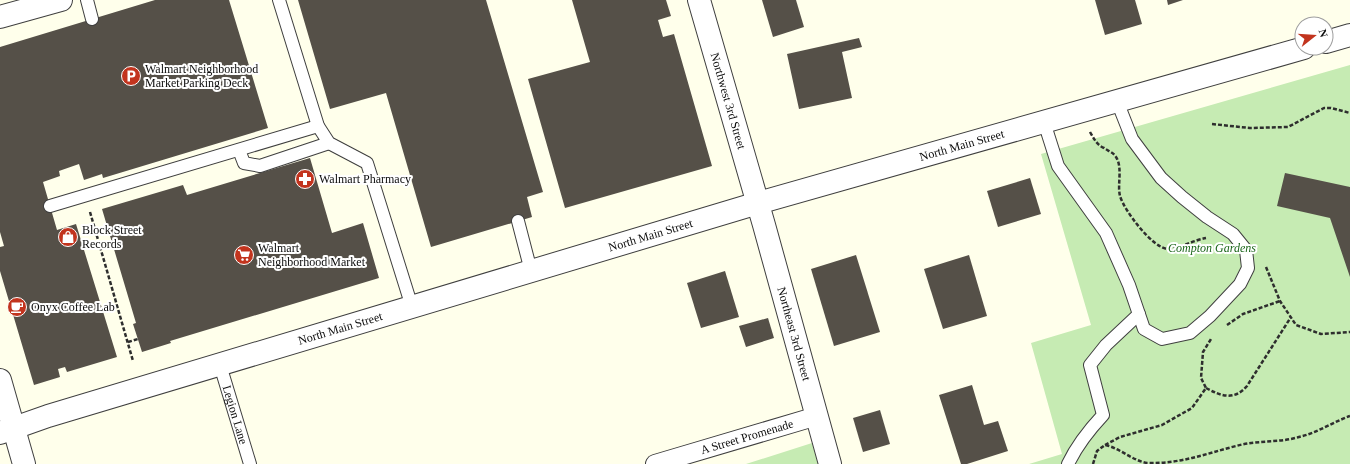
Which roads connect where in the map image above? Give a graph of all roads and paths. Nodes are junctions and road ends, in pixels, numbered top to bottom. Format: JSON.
{"nodes":[{"id":1,"x":61,"y":0,"type":"edge"},
{"id":2,"x":87,"y":0,"type":"edge"},
{"id":3,"x":279,"y":0,"type":"edge"},
{"id":4,"x":699,"y":0,"type":"edge"},
{"id":5,"x":0,"y":17,"type":"edge"},
{"id":6,"x":92,"y":19,"type":"dead end"},
{"id":7,"x":1350,"y":35,"type":"edge"},
{"id":8,"x":1334,"y":40,"type":"edge"},
{"id":9,"x":1294,"y":51,"type":"edge"},
{"id":10,"x":1117,"y":101,"type":"junction"},
{"id":11,"x":1350,"y":113,"type":"edge"},
{"id":12,"x":1044,"y":122,"type":"junction"},
{"id":13,"x":1212,"y":124,"type":"dead end"},
{"id":14,"x":318,"y":126,"type":"junction"},
{"id":15,"x":1090,"y":132,"type":"dead end"},
{"id":16,"x":329,"y":143,"type":"junction"},
{"id":17,"x":239,"y":150,"type":"junction"},
{"id":18,"x":85,"y":196,"type":"junction"},
{"id":19,"x":758,"y":203,"type":"junction"},
{"id":20,"x":50,"y":206,"type":"dead end"},
{"id":21,"x":518,"y":221,"type":"dead end"},
{"id":22,"x":1234,"y":234,"type":"junction"},
{"id":23,"x":1246,"y":250,"type":"junction"},
{"id":24,"x":532,"y":271,"type":"junction"},
{"id":25,"x":1280,"y":301,"type":"junction"},
{"id":26,"x":412,"y":307,"type":"junction"},
{"id":27,"x":1139,"y":314,"type":"junction"},
{"id":28,"x":1291,"y":317,"type":"junction"},
{"id":29,"x":1225,"y":327,"type":"dead end"},
{"id":30,"x":1350,"y":332,"type":"edge"},
{"id":31,"x":1213,"y":335,"type":"dead end"},
{"id":32,"x":138,"y":339,"type":"dead end"},
{"id":33,"x":128,"y":342,"type":"junction"},
{"id":34,"x":133,"y":361,"type":"dead end"},
{"id":35,"x":220,"y":365,"type":"junction"},
{"id":36,"x":0,"y":380,"type":"edge"},
{"id":37,"x":1206,"y":388,"type":"junction"},
{"id":38,"x":817,"y":416,"type":"junction"},
{"id":39,"x":1350,"y":416,"type":"edge"},
{"id":40,"x":7,"y":431,"type":"edge"},
{"id":41,"x":1105,"y":445,"type":"junction"},
{"id":42,"x":24,"y":464,"type":"edge"},
{"id":43,"x":250,"y":464,"type":"edge"},
{"id":44,"x":655,"y":464,"type":"edge"},
{"id":45,"x":830,"y":464,"type":"edge"},
{"id":46,"x":1068,"y":464,"type":"edge"},
{"id":47,"x":1093,"y":464,"type":"edge"}],
"edges":[{"from":1,"to":5,"type":"street"},
{"from":2,"to":6,"type":"lane"},
{"from":3,"to":14,"type":"lane"},
{"from":4,"to":19,"type":"street","name":"Northwest 3rd Street"},
{"from":7,"to":8,"type":"street"},
{"from":9,"to":10,"type":"street","name":"North Main Street"},
{"from":10,"to":12,"type":"street","name":"North Main Street"},
{"from":10,"to":22,"type":"lane"},
{"from":11,"to":13,"type":"path"},
{"from":12,"to":19,"type":"street","name":"North Main Street"},
{"from":12,"to":27,"type":"lane"},
{"from":14,"to":16,"type":"lane"},
{"from":14,"to":17,"type":"lane"},
{"from":15,"to":22,"type":"path"},
{"from":16,"to":17,"type":"lane"},
{"from":16,"to":26,"type":"lane"},
{"from":17,"to":18,"type":"lane"},
{"from":18,"to":20,"type":"lane"},
{"from":18,"to":33,"type":"path"},
{"from":19,"to":24,"type":"street","name":"North Main Street"},
{"from":19,"to":38,"type":"street","name":"Northeast 3rd Street"},
{"from":21,"to":24,"type":"lane"},
{"from":22,"to":23,"type":"lane"},
{"from":23,"to":25,"type":"path"},
{"from":23,"to":27,"type":"lane"},
{"from":24,"to":26,"type":"street","name":"North Main Street"},
{"from":25,"to":28,"type":"path"},
{"from":25,"to":29,"type":"path"},
{"from":26,"to":35,"type":"street","name":"North Main Street"},
{"from":27,"to":46,"type":"lane"},
{"from":28,"to":30,"type":"path"},
{"from":28,"to":37,"type":"path"},
{"from":31,"to":37,"type":"path"},
{"from":32,"to":33,"type":"path"},
{"from":33,"to":34,"type":"path"},
{"from":35,"to":40,"type":"street","name":"North Main Street"},
{"from":35,"to":43,"type":"lane","name":"Legion Lane"},
{"from":36,"to":40,"type":"street"},
{"from":37,"to":41,"type":"path"},
{"from":38,"to":44,"type":"street","name":"A Street Promenade"},
{"from":38,"to":45,"type":"street","name":"Northeast 3rd Street"},
{"from":39,"to":41,"type":"path"},
{"from":40,"to":42,"type":"street"},
{"from":41,"to":47,"type":"path"}]}
